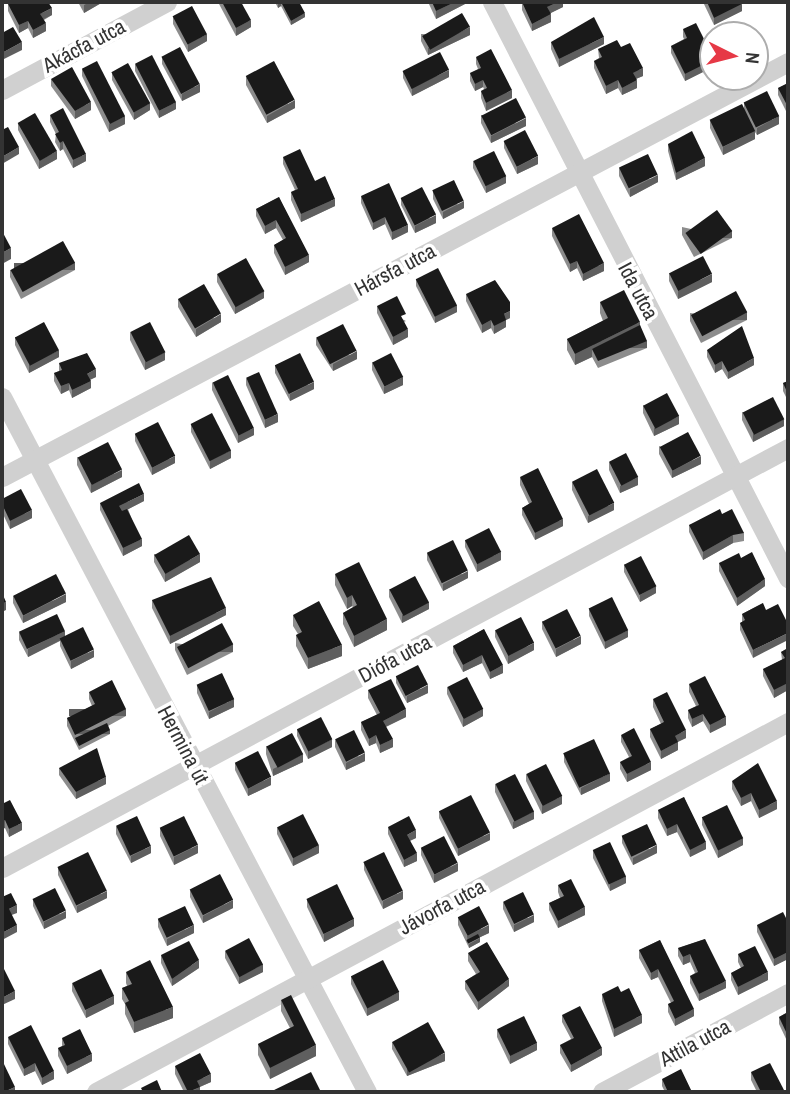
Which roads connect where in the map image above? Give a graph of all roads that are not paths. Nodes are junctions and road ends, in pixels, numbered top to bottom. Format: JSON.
{"nodes":[{"id":1,"x":167,"y":2,"type":"edge"},
{"id":2,"x":492,"y":2,"type":"edge"},
{"id":3,"x":788,"y":62,"type":"edge"},
{"id":4,"x":2,"y":90,"type":"edge"},
{"id":5,"x":578,"y":175,"type":"junction"},
{"id":6,"x":2,"y":397,"type":"edge"},
{"id":7,"x":788,"y":448,"type":"edge"},
{"id":8,"x":34,"y":460,"type":"junction"},
{"id":9,"x":735,"y":476,"type":"junction"},
{"id":10,"x":2,"y":478,"type":"edge"},
{"id":11,"x":788,"y":578,"type":"edge"},
{"id":12,"x":788,"y":722,"type":"edge"},
{"id":13,"x":194,"y":768,"type":"junction"},
{"id":14,"x":2,"y":869,"type":"edge"},
{"id":15,"x":307,"y":978,"type":"junction"},
{"id":16,"x":788,"y":993,"type":"edge"},
{"id":17,"x":96,"y":1092,"type":"edge"},
{"id":18,"x":367,"y":1092,"type":"edge"},
{"id":19,"x":602,"y":1092,"type":"edge"}],
"edges":[{"from":1,"to":4,"type":"street","name":"Akácfa utca"},
{"from":2,"to":5,"type":"street","name":"Ida utca"},
{"from":3,"to":5,"type":"street","name":"Hársfa utca"},
{"from":5,"to":8,"type":"street","name":"Hársfa utca"},
{"from":5,"to":9,"type":"street","name":"Ida utca"},
{"from":6,"to":8,"type":"street","name":"Hermina út"},
{"from":7,"to":9,"type":"street","name":"Diófa utca"},
{"from":8,"to":10,"type":"street","name":"Hársfa utca"},
{"from":8,"to":13,"type":"street","name":"Hermina út"},
{"from":9,"to":11,"type":"street","name":"Ida utca"},
{"from":9,"to":13,"type":"street","name":"Diófa utca"},
{"from":12,"to":15,"type":"street","name":"Jávorfa utca"},
{"from":13,"to":14,"type":"street","name":"Diófa utca"},
{"from":13,"to":15,"type":"street","name":"Hermina út"},
{"from":15,"to":17,"type":"street","name":"Jávorfa utca"},
{"from":15,"to":18,"type":"street","name":"Hermina út"},
{"from":16,"to":19,"type":"street","name":"Attila utca"}]}
